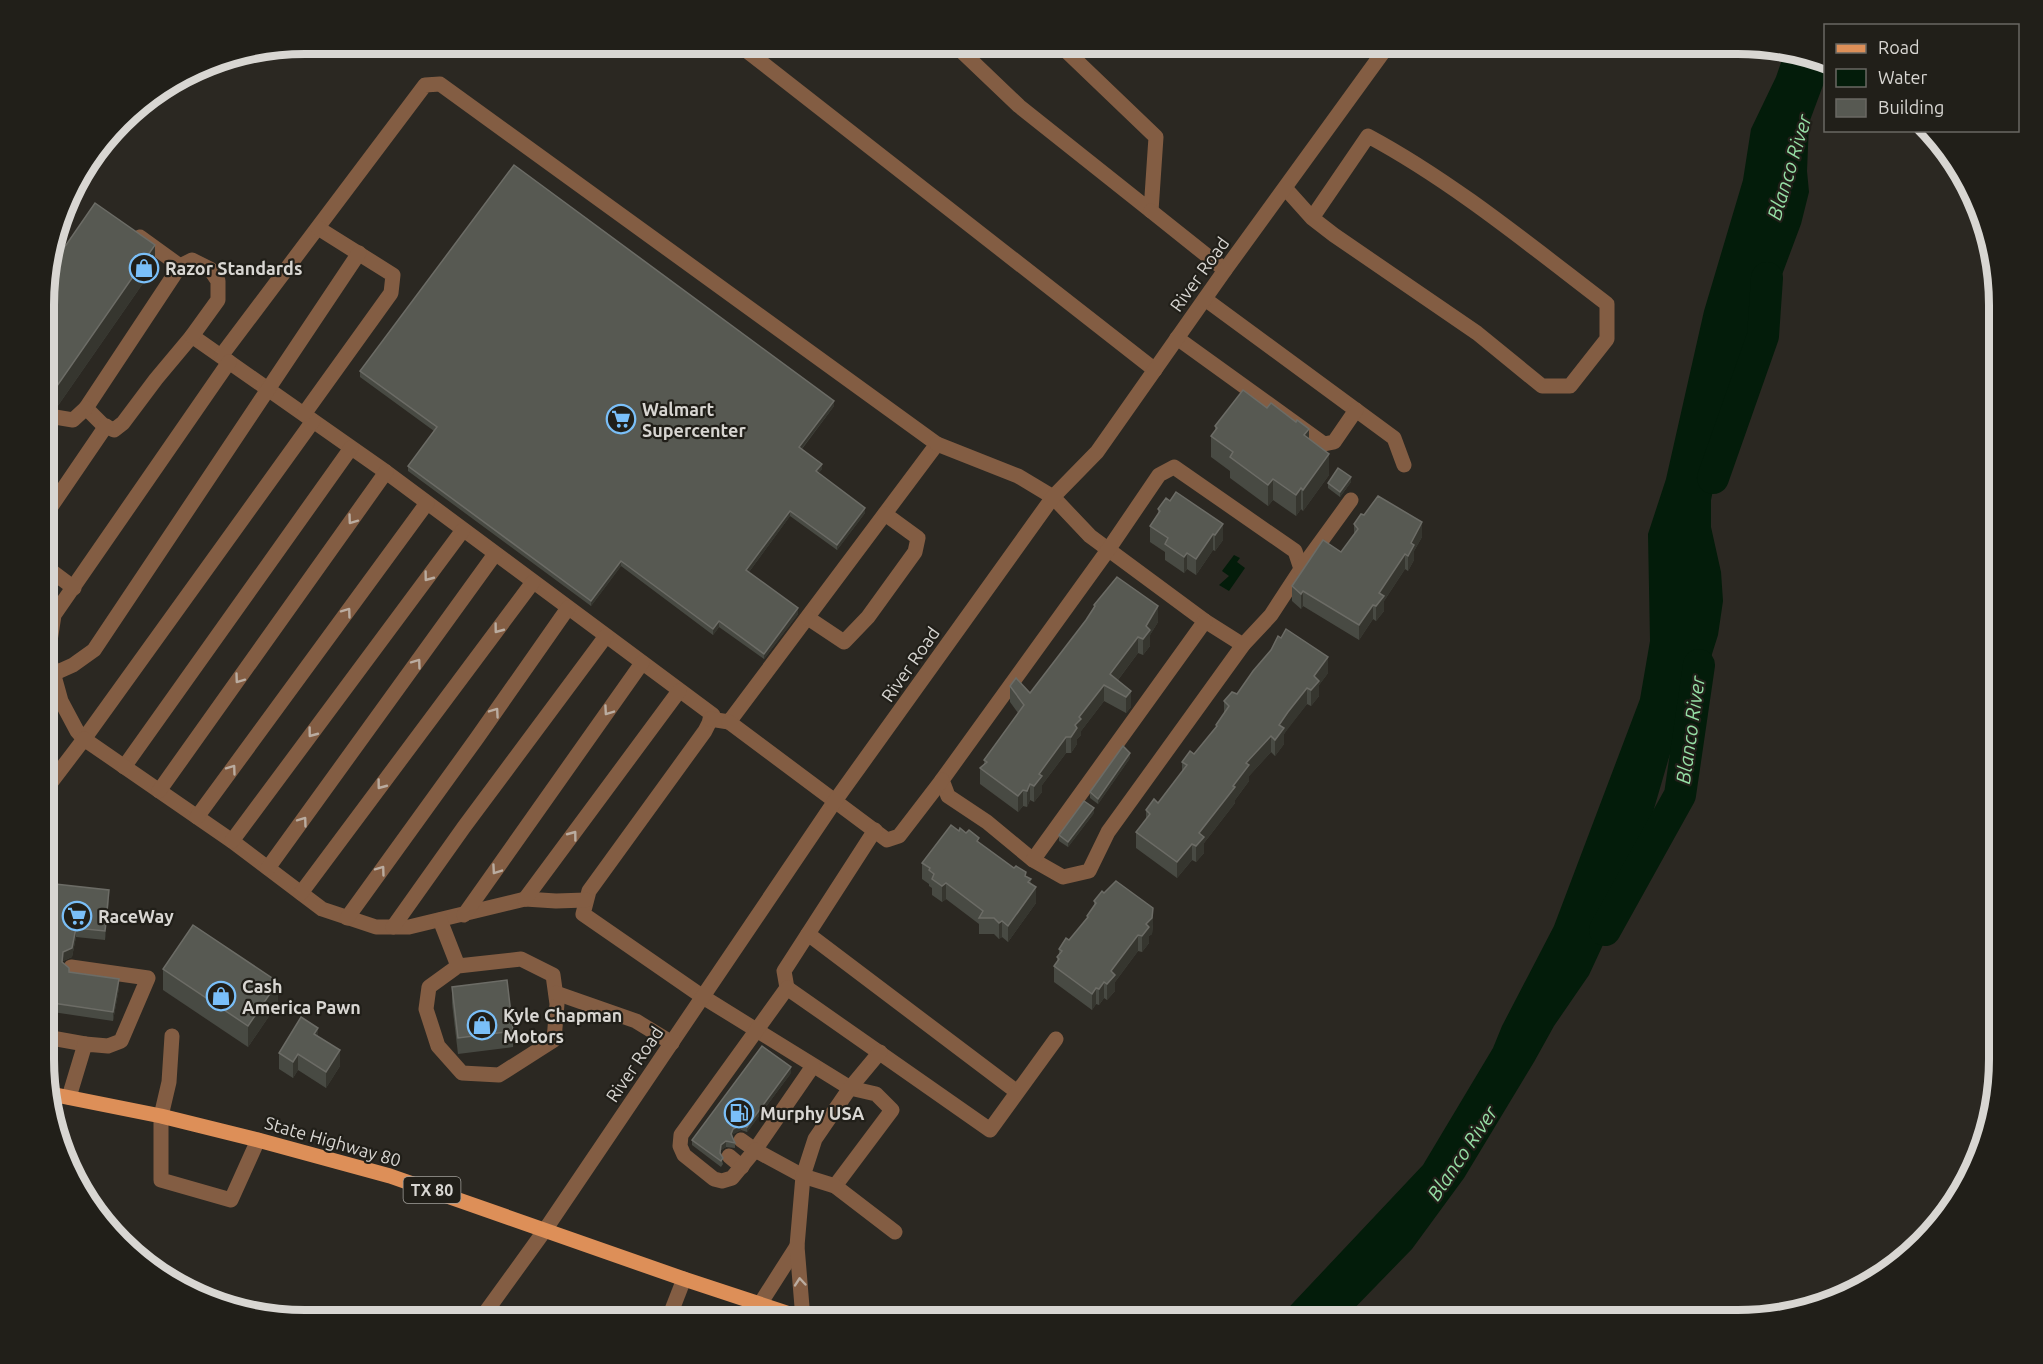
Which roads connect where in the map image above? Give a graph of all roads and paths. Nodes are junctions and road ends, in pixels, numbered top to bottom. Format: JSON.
{"nodes":[{"id":1,"x":751,"y":54,"type":"edge"},
{"id":2,"x":964,"y":54,"type":"edge"},
{"id":3,"x":1070,"y":54,"type":"edge"},
{"id":4,"x":1382,"y":54,"type":"edge"},
{"id":5,"x":1286,"y":189,"type":"junction"},
{"id":6,"x":1151,"y":211,"type":"junction"},
{"id":7,"x":1312,"y":218,"type":"junction"},
{"id":8,"x":127,"y":228,"type":"edge"},
{"id":9,"x":318,"y":228,"type":"junction"},
{"id":10,"x":359,"y":253,"type":"junction"},
{"id":11,"x":180,"y":266,"type":"junction"},
{"id":12,"x":1225,"y":270,"type":"junction"},
{"id":13,"x":1205,"y":299,"type":"junction"},
{"id":14,"x":192,"y":336,"type":"junction"},
{"id":15,"x":1177,"y":338,"type":"junction"},
{"id":16,"x":225,"y":359,"type":"junction"},
{"id":17,"x":1155,"y":370,"type":"junction"},
{"id":18,"x":268,"y":389,"type":"junction"},
{"id":19,"x":86,"y":408,"type":"junction"},
{"id":20,"x":1356,"y":410,"type":"junction"},
{"id":21,"x":54,"y":416,"type":"edge"},
{"id":22,"x":308,"y":418,"type":"junction"},
{"id":23,"x":106,"y":426,"type":"junction"},
{"id":24,"x":937,"y":444,"type":"junction"},
{"id":25,"x":351,"y":447,"type":"junction"},
{"id":26,"x":1404,"y":465,"type":"dead end"},
{"id":27,"x":386,"y":472,"type":"junction"},
{"id":28,"x":1053,"y":497,"type":"junction"},
{"id":29,"x":1350,"y":500,"type":"dead end"},
{"id":30,"x":54,"y":502,"type":"edge"},
{"id":31,"x":427,"y":503,"type":"junction"},
{"id":32,"x":885,"y":514,"type":"junction"},
{"id":33,"x":463,"y":530,"type":"junction"},
{"id":34,"x":1108,"y":550,"type":"junction"},
{"id":35,"x":495,"y":554,"type":"junction"},
{"id":36,"x":1301,"y":569,"type":"junction"},
{"id":37,"x":54,"y":573,"type":"edge"},
{"id":38,"x":533,"y":582,"type":"junction"},
{"id":39,"x":74,"y":588,"type":"junction"},
{"id":40,"x":568,"y":608,"type":"junction"},
{"id":41,"x":54,"y":615,"type":"edge"},
{"id":42,"x":808,"y":618,"type":"junction"},
{"id":43,"x":1205,"y":621,"type":"junction"},
{"id":44,"x":606,"y":636,"type":"junction"},
{"id":45,"x":1243,"y":645,"type":"junction"},
{"id":46,"x":642,"y":663,"type":"junction"},
{"id":47,"x":54,"y":674,"type":"edge"},
{"id":48,"x":54,"y":678,"type":"edge"},
{"id":49,"x":680,"y":691,"type":"junction"},
{"id":50,"x":710,"y":719,"type":"junction"},
{"id":51,"x":729,"y":722,"type":"junction"},
{"id":52,"x":84,"y":739,"type":"junction"},
{"id":53,"x":124,"y":767,"type":"junction"},
{"id":54,"x":54,"y":776,"type":"edge"},
{"id":55,"x":942,"y":780,"type":"junction"},
{"id":56,"x":159,"y":790,"type":"junction"},
{"id":57,"x":835,"y":801,"type":"junction"},
{"id":58,"x":197,"y":817,"type":"junction"},
{"id":59,"x":875,"y":830,"type":"junction"},
{"id":60,"x":232,"y":841,"type":"junction"},
{"id":61,"x":1034,"y":861,"type":"junction"},
{"id":62,"x":268,"y":868,"type":"junction"},
{"id":63,"x":301,"y":893,"type":"junction"},
{"id":64,"x":525,"y":899,"type":"junction"},
{"id":65,"x":586,"y":900,"type":"junction"},
{"id":66,"x":464,"y":915,"type":"junction"},
{"id":67,"x":347,"y":918,"type":"junction"},
{"id":68,"x":440,"y":920,"type":"junction"},
{"id":69,"x":393,"y":927,"type":"junction"},
{"id":70,"x":808,"y":934,"type":"junction"},
{"id":71,"x":458,"y":966,"type":"junction"},
{"id":72,"x":71,"y":967,"type":"edge"},
{"id":73,"x":787,"y":988,"type":"junction"},
{"id":74,"x":556,"y":993,"type":"junction"},
{"id":75,"x":703,"y":997,"type":"junction"},
{"id":76,"x":759,"y":1030,"type":"junction"},
{"id":77,"x":172,"y":1036,"type":"dead end"},
{"id":78,"x":54,"y":1038,"type":"edge"},
{"id":79,"x":1056,"y":1039,"type":"dead end"},
{"id":80,"x":672,"y":1043,"type":"junction"},
{"id":81,"x":85,"y":1044,"type":"junction"},
{"id":82,"x":880,"y":1052,"type":"junction"},
{"id":83,"x":813,"y":1066,"type":"junction"},
{"id":84,"x":850,"y":1088,"type":"junction"},
{"id":85,"x":1017,"y":1092,"type":"junction"},
{"id":86,"x":57,"y":1095,"type":"edge"},
{"id":87,"x":69,"y":1097,"type":"junction"},
{"id":88,"x":765,"y":1107,"type":"edge"},
{"id":89,"x":161,"y":1116,"type":"junction"},
{"id":90,"x":779,"y":1117,"type":"junction"},
{"id":91,"x":258,"y":1140,"type":"junction"},
{"id":92,"x":741,"y":1140,"type":"dead end"},
{"id":93,"x":755,"y":1150,"type":"junction"},
{"id":94,"x":729,"y":1156,"type":"dead end"},
{"id":95,"x":742,"y":1167,"type":"junction"},
{"id":96,"x":803,"y":1176,"type":"junction"},
{"id":97,"x":835,"y":1186,"type":"junction"},
{"id":98,"x":545,"y":1230,"type":"junction"},
{"id":99,"x":895,"y":1232,"type":"dead end"},
{"id":100,"x":797,"y":1246,"type":"junction"},
{"id":101,"x":684,"y":1279,"type":"junction"},
{"id":102,"x":760,"y":1304,"type":"junction"},
{"id":103,"x":487,"y":1310,"type":"edge"},
{"id":104,"x":672,"y":1310,"type":"edge"},
{"id":105,"x":778,"y":1310,"type":"edge"},
{"id":106,"x":804,"y":1310,"type":"edge"}],
"edges":[{"from":1,"to":17,"type":"street"},
{"from":2,"to":6,"type":"street"},
{"from":3,"to":6,"type":"street"},
{"from":4,"to":5,"type":"street","name":"River Road"},
{"from":5,"to":7,"type":"street"},
{"from":5,"to":12,"type":"street","name":"River Road"},
{"from":6,"to":12,"type":"street"},
{"from":7,"to":7,"type":"street"},
{"from":8,"to":11,"type":"street"},
{"from":9,"to":10,"type":"street"},
{"from":9,"to":16,"type":"street"},
{"from":9,"to":24,"type":"street"},
{"from":10,"to":18,"type":"street"},
{"from":10,"to":22,"type":"street"},
{"from":11,"to":14,"type":"street"},
{"from":11,"to":19,"type":"street"},
{"from":12,"to":13,"type":"street","name":"River Road"},
{"from":13,"to":15,"type":"street","name":"River Road"},
{"from":13,"to":20,"type":"street"},
{"from":14,"to":16,"type":"street"},
{"from":14,"to":23,"type":"street"},
{"from":15,"to":17,"type":"street","name":"River Road"},
{"from":15,"to":20,"type":"street"},
{"from":16,"to":18,"type":"street"},
{"from":16,"to":39,"type":"street"},
{"from":17,"to":28,"type":"street","name":"River Road"},
{"from":18,"to":22,"type":"street"},
{"from":18,"to":47,"type":"street"},
{"from":19,"to":21,"type":"street"},
{"from":19,"to":23,"type":"street"},
{"from":20,"to":26,"type":"street"},
{"from":22,"to":25,"type":"street"},
{"from":22,"to":52,"type":"street"},
{"from":23,"to":30,"type":"street"},
{"from":24,"to":28,"type":"street"},
{"from":24,"to":32,"type":"street"},
{"from":25,"to":27,"type":"street"},
{"from":25,"to":53,"type":"street"},
{"from":27,"to":31,"type":"street"},
{"from":27,"to":56,"type":"street","one_way":true},
{"from":28,"to":34,"type":"street"},
{"from":28,"to":57,"type":"street","name":"River Road"},
{"from":29,"to":36,"type":"street"},
{"from":31,"to":33,"type":"street"},
{"from":58,"to":31,"type":"street","one_way":true},
{"from":32,"to":42,"type":"street"},
{"from":32,"to":42,"type":"street"},
{"from":33,"to":35,"type":"street"},
{"from":33,"to":60,"type":"street","one_way":true},
{"from":34,"to":36,"type":"street"},
{"from":34,"to":43,"type":"street"},
{"from":34,"to":55,"type":"street"},
{"from":35,"to":38,"type":"street"},
{"from":62,"to":35,"type":"street","one_way":true},
{"from":36,"to":45,"type":"street"},
{"from":37,"to":39,"type":"street"},
{"from":38,"to":40,"type":"street"},
{"from":38,"to":63,"type":"street","one_way":true},
{"from":39,"to":41,"type":"street"},
{"from":40,"to":44,"type":"street"},
{"from":67,"to":40,"type":"street","one_way":true},
{"from":42,"to":51,"type":"street"},
{"from":43,"to":45,"type":"street"},
{"from":43,"to":61,"type":"street"},
{"from":44,"to":46,"type":"street"},
{"from":44,"to":69,"type":"street"},
{"from":45,"to":61,"type":"street"},
{"from":46,"to":49,"type":"street"},
{"from":46,"to":66,"type":"street","one_way":true},
{"from":48,"to":52,"type":"street"},
{"from":49,"to":50,"type":"street"},
{"from":64,"to":49,"type":"street","one_way":true},
{"from":50,"to":51,"type":"street"},
{"from":50,"to":65,"type":"street"},
{"from":51,"to":57,"type":"street"},
{"from":52,"to":53,"type":"street"},
{"from":52,"to":54,"type":"street"},
{"from":53,"to":56,"type":"street"},
{"from":55,"to":59,"type":"street"},
{"from":55,"to":61,"type":"street"},
{"from":56,"to":58,"type":"street"},
{"from":57,"to":59,"type":"street"},
{"from":57,"to":75,"type":"street","name":"River Road"},
{"from":58,"to":60,"type":"street"},
{"from":59,"to":70,"type":"street"},
{"from":60,"to":62,"type":"street"},
{"from":62,"to":63,"type":"street"},
{"from":63,"to":67,"type":"street"},
{"from":64,"to":65,"type":"street"},
{"from":64,"to":66,"type":"street"},
{"from":65,"to":75,"type":"street"},
{"from":66,"to":68,"type":"street"},
{"from":67,"to":69,"type":"street"},
{"from":68,"to":69,"type":"street"},
{"from":68,"to":71,"type":"street"},
{"from":70,"to":73,"type":"street"},
{"from":70,"to":85,"type":"street"},
{"from":71,"to":74,"type":"street"},
{"from":71,"to":74,"type":"street"},
{"from":72,"to":81,"type":"street"},
{"from":73,"to":76,"type":"street"},
{"from":73,"to":82,"type":"street"},
{"from":74,"to":80,"type":"street"},
{"from":75,"to":76,"type":"street"},
{"from":75,"to":80,"type":"street","name":"River Road"},
{"from":76,"to":83,"type":"street"},
{"from":76,"to":95,"type":"street"},
{"from":77,"to":89,"type":"street"},
{"from":78,"to":81,"type":"street"},
{"from":79,"to":85,"type":"street"},
{"from":80,"to":98,"type":"street","name":"River Road"},
{"from":81,"to":87,"type":"street"},
{"from":82,"to":84,"type":"street"},
{"from":82,"to":85,"type":"street"},
{"from":83,"to":84,"type":"street"},
{"from":83,"to":90,"type":"street"},
{"from":84,"to":96,"type":"street"},
{"from":84,"to":97,"type":"street"},
{"from":86,"to":87,"type":"main road","name":"State Highway 80","number":"TX 80"},
{"from":87,"to":89,"type":"main road","name":"State Highway 80","number":"TX 80"},
{"from":88,"to":90,"type":"street"},
{"from":89,"to":91,"type":"main road","name":"State Highway 80","number":"TX 80"},
{"from":89,"to":91,"type":"street"},
{"from":90,"to":93,"type":"street"},
{"from":91,"to":98,"type":"main road","name":"State Highway 80","number":"TX 80"},
{"from":92,"to":93,"type":"street"},
{"from":93,"to":95,"type":"street"},
{"from":93,"to":96,"type":"street"},
{"from":94,"to":95,"type":"street"},
{"from":96,"to":97,"type":"street"},
{"from":96,"to":100,"type":"street"},
{"from":97,"to":99,"type":"street"},
{"from":98,"to":101,"type":"main road","name":"State Highway 80","number":"TX 80"},
{"from":98,"to":103,"type":"street","name":"River Road"},
{"from":100,"to":102,"type":"street"},
{"from":106,"to":100,"type":"street","one_way":true},
{"from":101,"to":102,"type":"main road","name":"State Highway 80","number":"TX 80"},
{"from":101,"to":104,"type":"street"},
{"from":102,"to":105,"type":"main road","name":"State Highway 80","number":"TX 80"}]}
